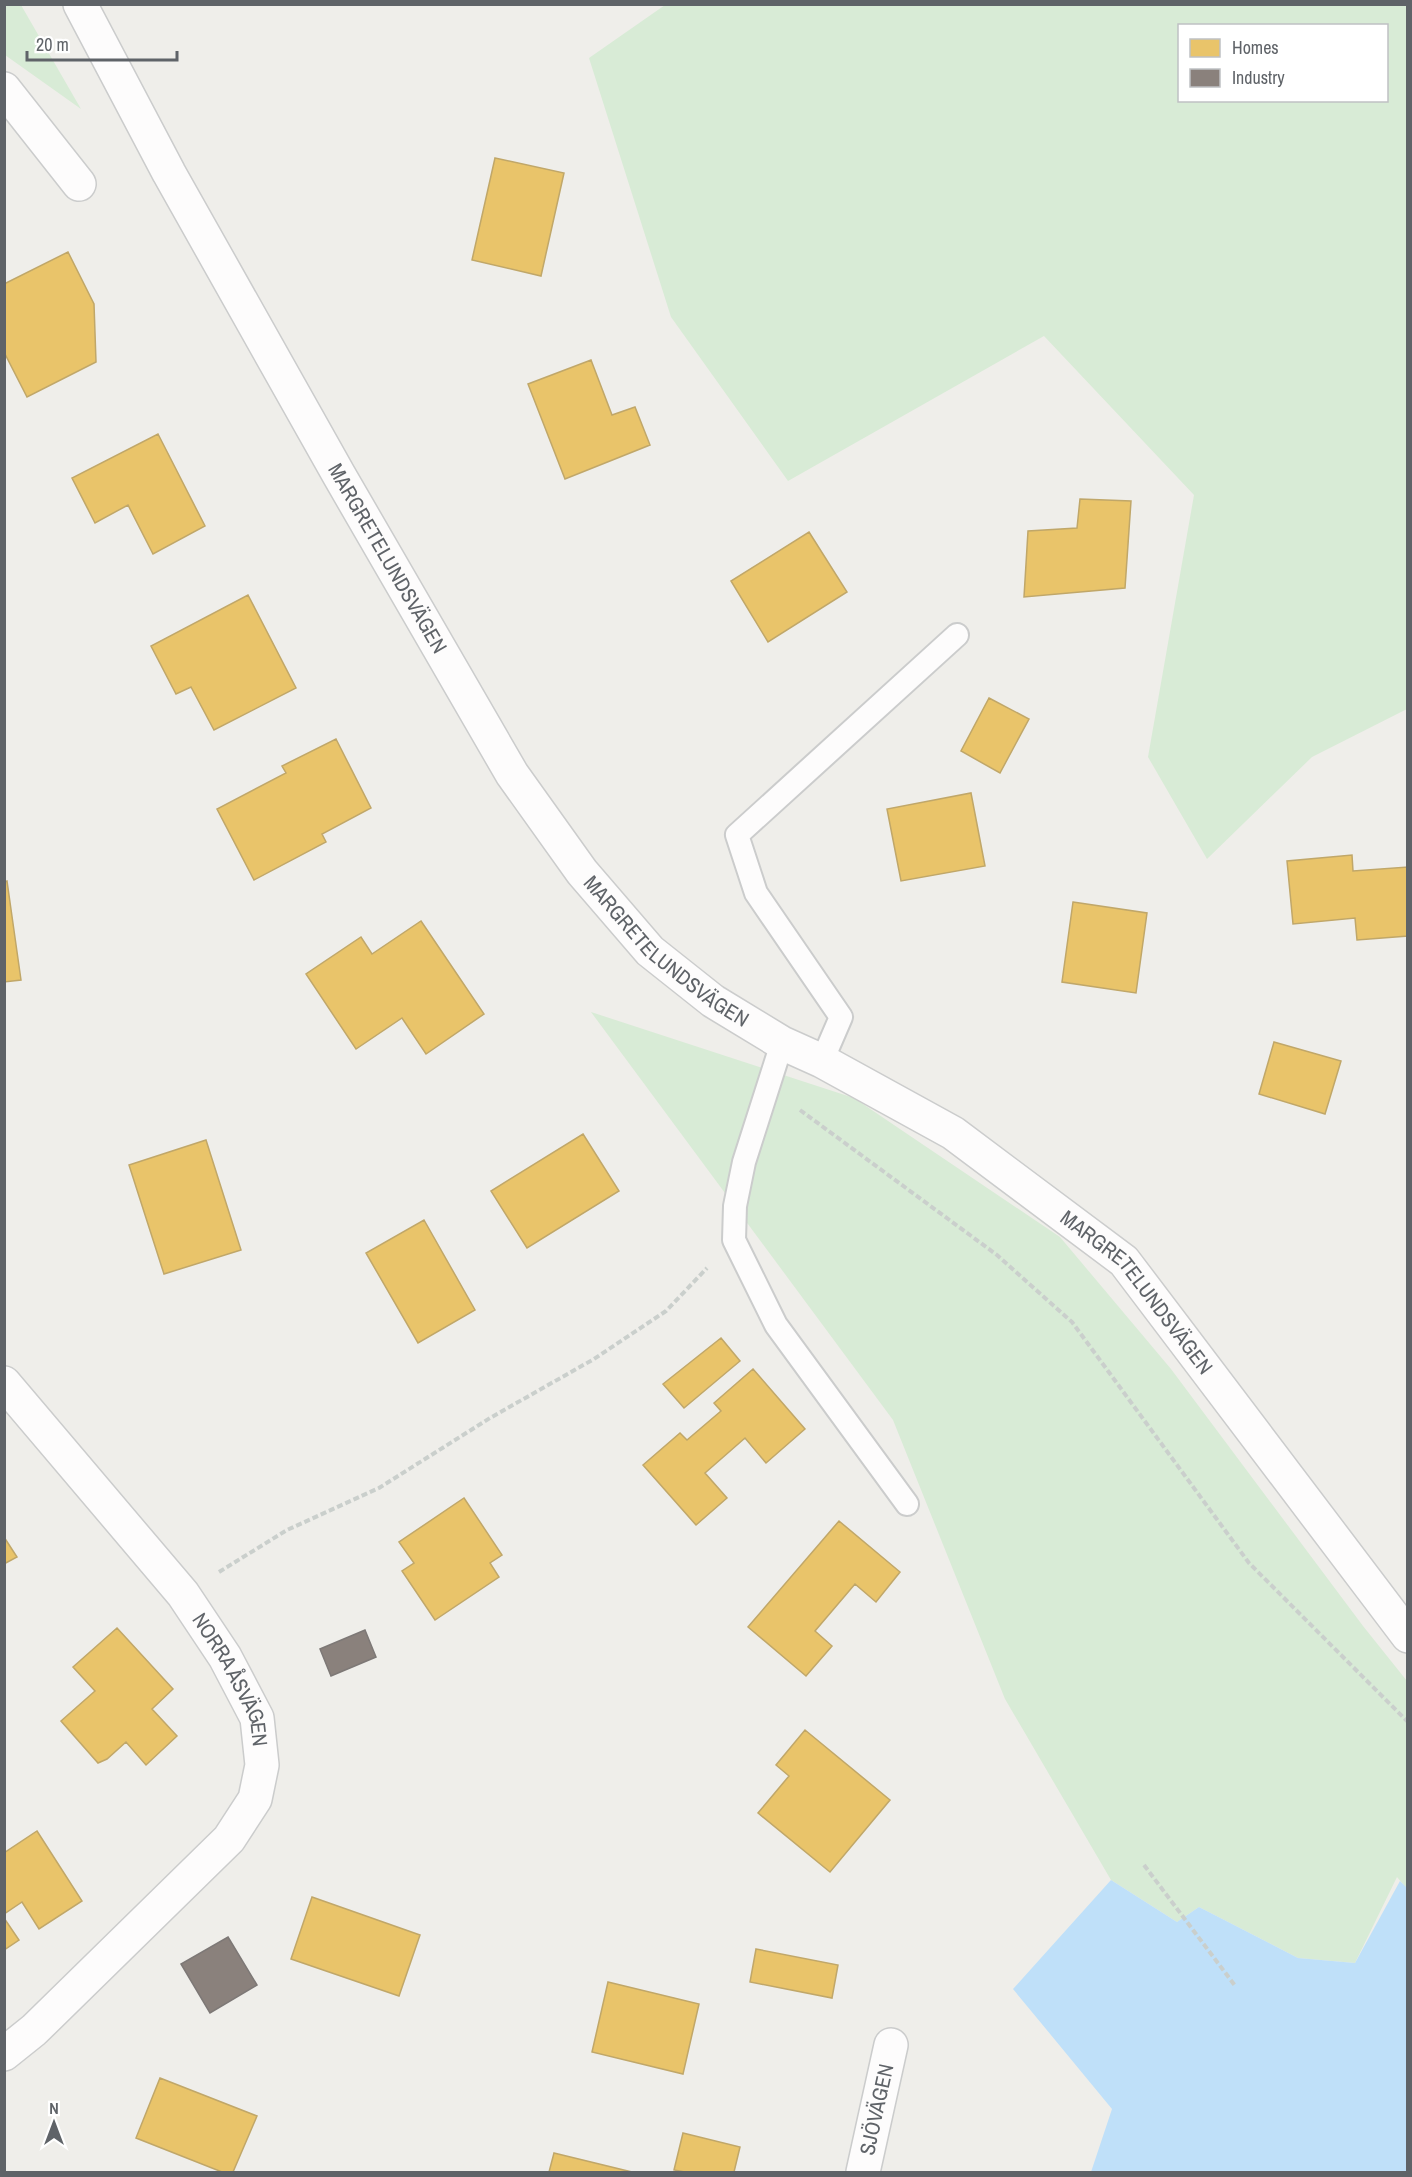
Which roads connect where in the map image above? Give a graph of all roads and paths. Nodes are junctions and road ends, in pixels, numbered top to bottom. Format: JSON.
{"nodes":[{"id":1,"x":80,"y":4,"type":"edge"},
{"id":2,"x":4,"y":89,"type":"edge"},
{"id":3,"x":79,"y":184,"type":"dead end"},
{"id":4,"x":957,"y":635,"type":"dead end"},
{"id":5,"x":782,"y":1043,"type":"junction"},
{"id":6,"x":822,"y":1061,"type":"junction"},
{"id":7,"x":734,"y":1240,"type":"junction"},
{"id":8,"x":4,"y":1383,"type":"edge"},
{"id":9,"x":907,"y":1504,"type":"dead end"},
{"id":10,"x":183,"y":1594,"type":"junction"},
{"id":11,"x":1407,"y":1636,"type":"edge"},
{"id":12,"x":1144,"y":1865,"type":"dead end"},
{"id":13,"x":1236,"y":1987,"type":"dead end"},
{"id":14,"x":891,"y":2044,"type":"dead end"},
{"id":15,"x":4,"y":2054,"type":"edge"},
{"id":16,"x":863,"y":2172,"type":"edge"}],
"edges":[{"from":1,"to":5,"type":"street","name":"MARGRETELUNDSVÄGEN"},
{"from":2,"to":3,"type":"street"},
{"from":4,"to":6,"type":"lane"},
{"from":5,"to":6,"type":"street","name":"MARGRETELUNDSVÄGEN"},
{"from":5,"to":7,"type":"lane"},
{"from":6,"to":11,"type":"street","name":"MARGRETELUNDSVÄGEN"},
{"from":7,"to":9,"type":"lane"},
{"from":7,"to":10,"type":"path"},
{"from":8,"to":10,"type":"street","name":"NORRA ÅSVÄGEN"},
{"from":10,"to":15,"type":"street","name":"NORRA ÅSVÄGEN"},
{"from":12,"to":13,"type":"path"},
{"from":14,"to":16,"type":"street","name":"SJÖVÄGEN"}]}
